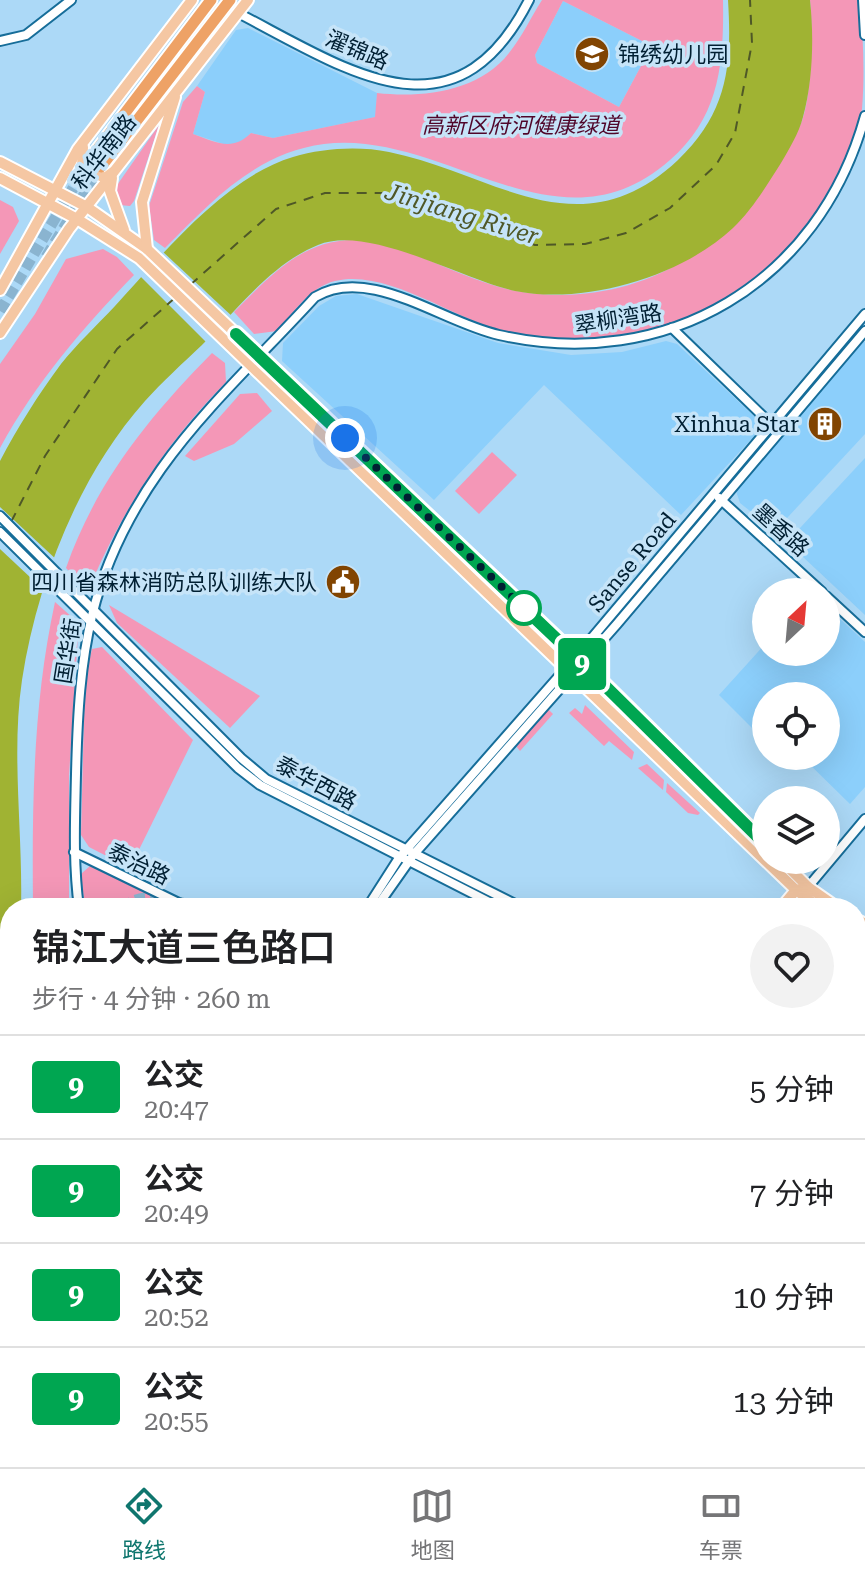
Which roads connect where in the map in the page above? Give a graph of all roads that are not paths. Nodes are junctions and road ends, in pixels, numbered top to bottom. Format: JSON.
{"nodes":[{"id":1,"x":71,"y":0,"type":"edge"},
{"id":2,"x":192,"y":0,"type":"edge"},
{"id":3,"x":211,"y":0,"type":"edge"},
{"id":4,"x":230,"y":0,"type":"edge"},
{"id":5,"x":248,"y":0,"type":"edge"},
{"id":6,"x":529,"y":0,"type":"edge"},
{"id":7,"x":863,"y":0,"type":"edge"},
{"id":8,"x":238,"y":13,"type":"junction"},
{"id":9,"x":865,"y":35,"type":"edge"},
{"id":10,"x":0,"y":41,"type":"edge"},
{"id":11,"x":177,"y":89,"type":"junction"},
{"id":12,"x":865,"y":116,"type":"edge"},
{"id":13,"x":86,"y":138,"type":"junction"},
{"id":14,"x":90,"y":159,"type":"tunnel mouth"},
{"id":15,"x":0,"y":162,"type":"edge"},
{"id":16,"x":101,"y":167,"type":"tunnel mouth"},
{"id":17,"x":115,"y":173,"type":"junction"},
{"id":18,"x":0,"y":178,"type":"edge"},
{"id":19,"x":54,"y":190,"type":"junction"},
{"id":20,"x":46,"y":203,"type":"junction"},
{"id":21,"x":87,"y":207,"type":"junction"},
{"id":22,"x":77,"y":219,"type":"junction"},
{"id":23,"x":124,"y":230,"type":"junction"},
{"id":24,"x":143,"y":254,"type":"junction"},
{"id":25,"x":0,"y":290,"type":"edge"},
{"id":26,"x":864,"y":316,"type":"edge"},
{"id":27,"x":672,"y":328,"type":"junction"},
{"id":28,"x":865,"y":331,"type":"edge"},
{"id":29,"x":0,"y":333,"type":"edge"},
{"id":30,"x":256,"y":361,"type":"junction"},
{"id":31,"x":772,"y":425,"type":"junction"},
{"id":32,"x":715,"y":494,"type":"junction"},
{"id":33,"x":723,"y":501,"type":"junction"},
{"id":34,"x":0,"y":516,"type":"edge"},
{"id":35,"x":0,"y":532,"type":"edge"},
{"id":36,"x":807,"y":578,"type":"edge"},
{"id":37,"x":93,"y":606,"type":"junction"},
{"id":38,"x":840,"y":609,"type":"edge"},
{"id":39,"x":89,"y":621,"type":"junction"},
{"id":40,"x":865,"y":632,"type":"edge"},
{"id":41,"x":578,"y":661,"type":"junction"},
{"id":42,"x":570,"y":670,"type":"junction"},
{"id":43,"x":865,"y":819,"type":"edge"},
{"id":44,"x":752,"y":831,"type":"edge"},
{"id":45,"x":74,"y":852,"type":"junction"},
{"id":46,"x":410,"y":852,"type":"junction"},
{"id":47,"x":403,"y":860,"type":"junction"},
{"id":48,"x":795,"y":874,"type":"edge"},
{"id":49,"x":808,"y":887,"type":"junction"},
{"id":50,"x":796,"y":890,"type":"junction"},
{"id":51,"x":78,"y":898,"type":"edge"},
{"id":52,"x":168,"y":898,"type":"edge"},
{"id":53,"x":374,"y":898,"type":"edge"},
{"id":54,"x":382,"y":898,"type":"edge"},
{"id":55,"x":481,"y":898,"type":"edge"},
{"id":56,"x":503,"y":898,"type":"edge"},
{"id":57,"x":789,"y":898,"type":"edge"},
{"id":58,"x":800,"y":898,"type":"edge"},
{"id":59,"x":805,"y":898,"type":"edge"},
{"id":60,"x":824,"y":898,"type":"edge"}],
"edges":[{"from":1,"to":10,"type":"street"},
{"from":2,"to":13,"type":"main road","name":"科华南路"},
{"from":3,"to":14,"type":"highway","name":"科华南路"},
{"from":4,"to":16,"type":"highway","name":"科华南路"},
{"from":5,"to":8,"type":"main road","name":"科华南路"},
{"from":6,"to":8,"type":"street","name":"濯锦路"},
{"from":7,"to":9,"type":"street"},
{"from":8,"to":11,"type":"main road","name":"科华南路"},
{"from":11,"to":17,"type":"main road","name":"科华南路"},
{"from":11,"to":24,"type":"main road"},
{"from":12,"to":27,"type":"street","name":"翠柳湾路"},
{"from":13,"to":17,"type":"main road"},
{"from":13,"to":19,"type":"main road","name":"科华南路"},
{"from":15,"to":19,"type":"main road"},
{"from":17,"to":21,"type":"main road","name":"科华南路"},
{"from":17,"to":23,"type":"main road"},
{"from":18,"to":20,"type":"main road"},
{"from":19,"to":20,"type":"main road","name":"科华南路"},
{"from":19,"to":21,"type":"main road"},
{"from":20,"to":22,"type":"main road"},
{"from":20,"to":25,"type":"main road","name":"科华南路"},
{"from":21,"to":22,"type":"main road","name":"科华南路"},
{"from":21,"to":23,"type":"main road"},
{"from":22,"to":24,"type":"main road"},
{"from":22,"to":29,"type":"main road","name":"科华南路"},
{"from":23,"to":24,"type":"main road"},
{"from":24,"to":30,"type":"main road"},
{"from":26,"to":31,"type":"street","name":"Sanse Road"},
{"from":27,"to":30,"type":"street","name":"翠柳湾路"},
{"from":27,"to":31,"type":"street"},
{"from":28,"to":33,"type":"street","name":"Sanse Road"},
{"from":30,"to":37,"type":"street","name":"国华街"},
{"from":30,"to":41,"type":"main road"},
{"from":30,"to":42,"type":"main road"},
{"from":31,"to":32,"type":"street","name":"Sanse Road"},
{"from":32,"to":33,"type":"street","name":"墨香路"},
{"from":32,"to":41,"type":"street","name":"Sanse Road"},
{"from":33,"to":36,"type":"street","name":"墨香路"},
{"from":33,"to":41,"type":"street","name":"Sanse Road"},
{"from":34,"to":37,"type":"street","name":"泰华西路"},
{"from":35,"to":39,"type":"street","name":"泰华西路"},
{"from":37,"to":39,"type":"street","name":"国华街"},
{"from":37,"to":46,"type":"street","name":"泰华西路"},
{"from":38,"to":40,"type":"street","name":"墨香路"},
{"from":39,"to":45,"type":"street","name":"国华街"},
{"from":39,"to":47,"type":"street","name":"泰华西路"},
{"from":41,"to":42,"type":"street","name":"Sanse Road"},
{"from":41,"to":44,"type":"main road"},
{"from":42,"to":46,"type":"street","name":"Sanse Road"},
{"from":42,"to":50,"type":"main road"},
{"from":43,"to":49,"type":"street"},
{"from":45,"to":51,"type":"street","name":"国华街"},
{"from":45,"to":52,"type":"street","name":"泰治路"},
{"from":46,"to":47,"type":"street","name":"Sanse Road"},
{"from":46,"to":56,"type":"street","name":"泰华西路"},
{"from":47,"to":53,"type":"street","name":"Sanse Road"},
{"from":47,"to":54,"type":"street","name":"Sanse Road"},
{"from":47,"to":55,"type":"street","name":"泰华西路"},
{"from":48,"to":49,"type":"main road"},
{"from":49,"to":50,"type":"main road"},
{"from":49,"to":59,"type":"main road"},
{"from":49,"to":60,"type":"main road"},
{"from":50,"to":57,"type":"main road"},
{"from":50,"to":58,"type":"main road"}]}
